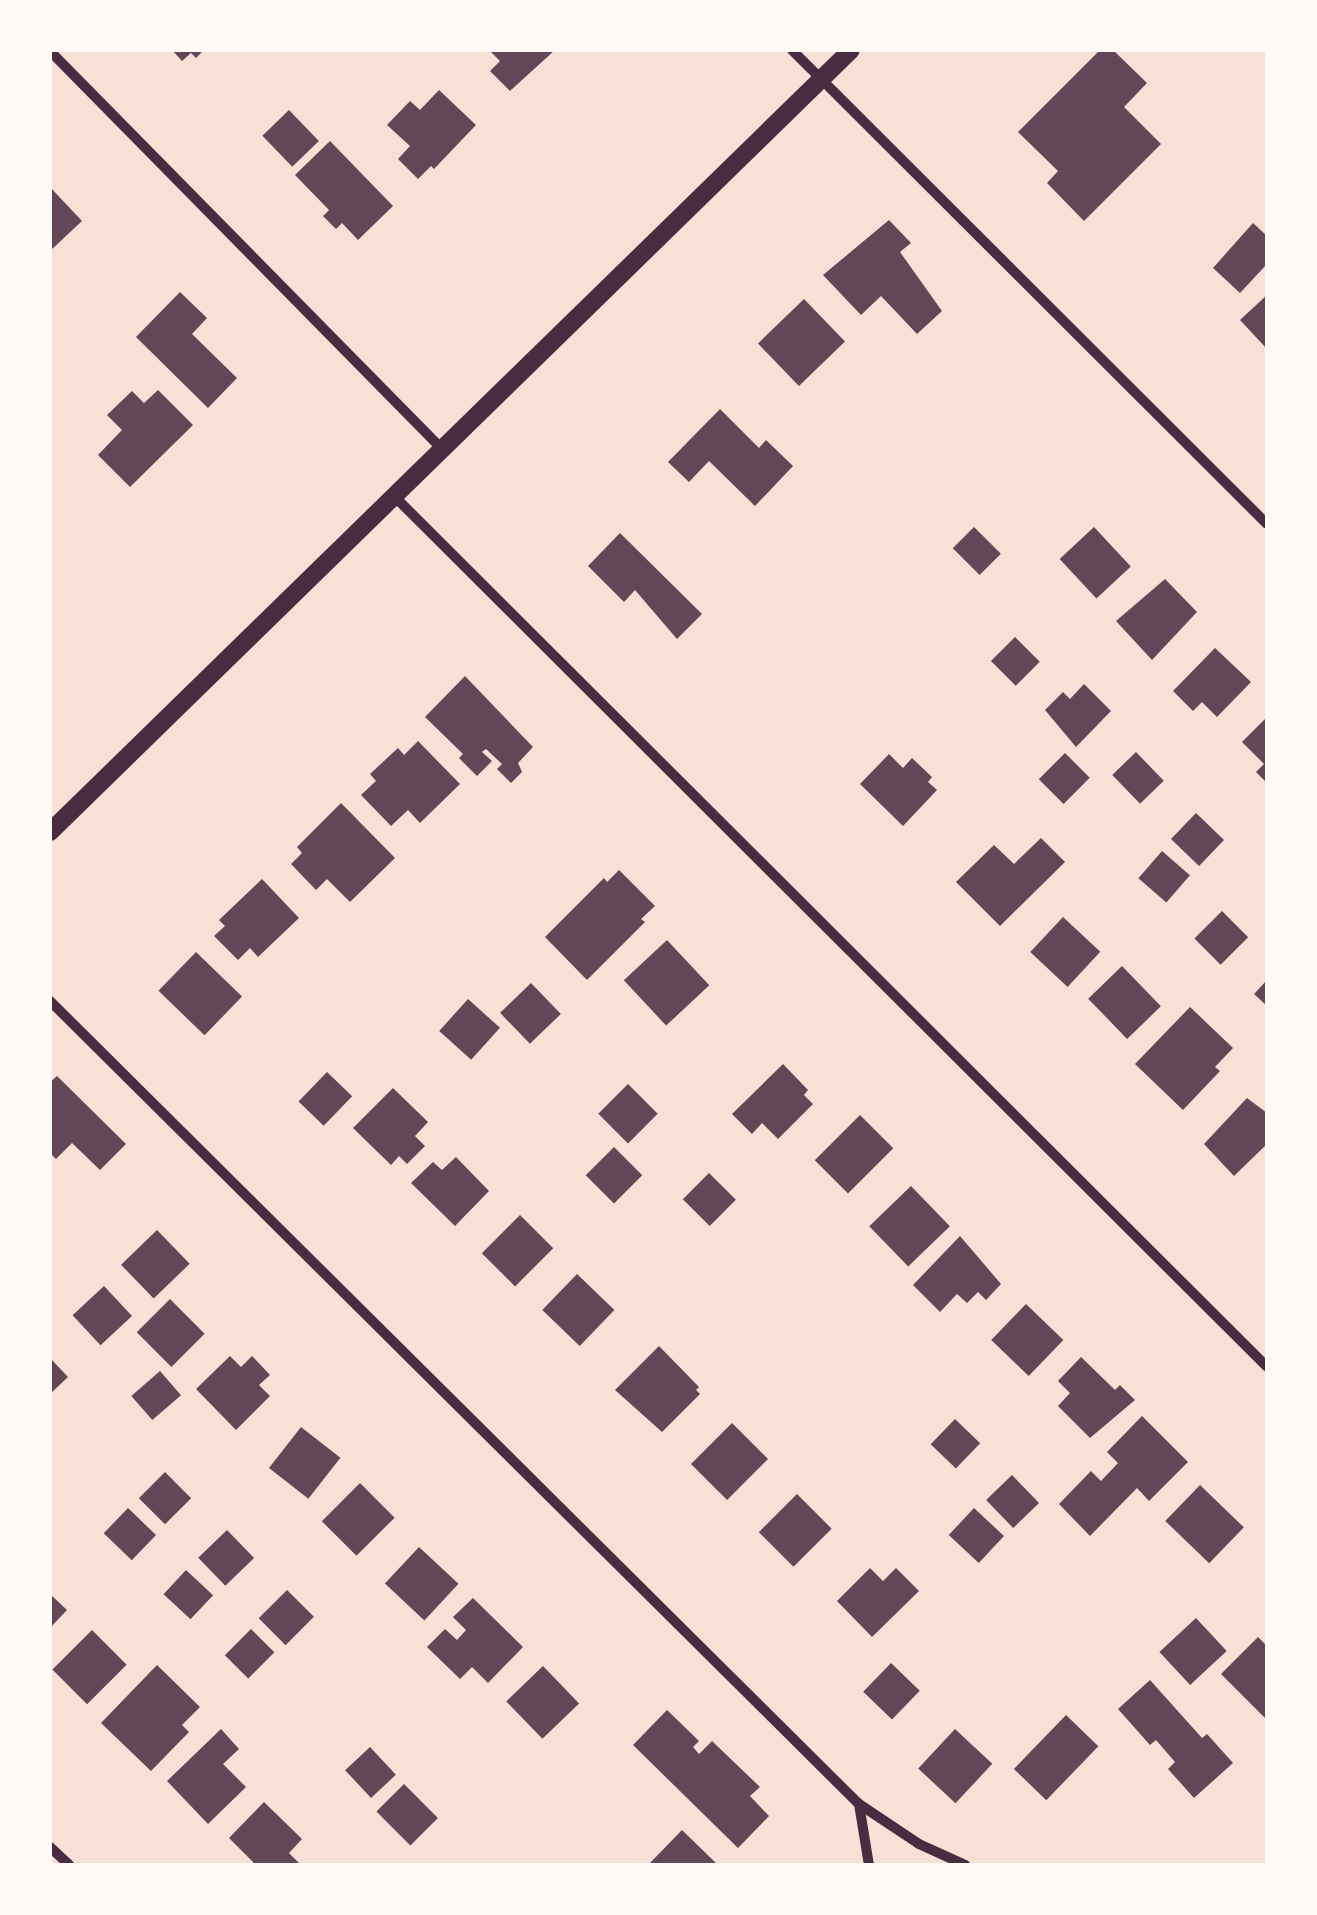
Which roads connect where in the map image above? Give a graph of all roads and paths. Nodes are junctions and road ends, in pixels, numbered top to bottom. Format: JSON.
{"nodes":[{"id":1,"x":50,"y":50,"type":"edge"},
{"id":2,"x":792,"y":50,"type":"edge"},
{"id":3,"x":850,"y":50,"type":"edge"},
{"id":4,"x":820,"y":80,"type":"junction"},
{"id":5,"x":442,"y":449,"type":"junction"},
{"id":6,"x":394,"y":496,"type":"junction"},
{"id":7,"x":1267,"y":524,"type":"edge"},
{"id":8,"x":50,"y":832,"type":"edge"},
{"id":9,"x":50,"y":1001,"type":"edge"},
{"id":10,"x":1267,"y":1367,"type":"edge"},
{"id":11,"x":860,"y":1804,"type":"junction"},
{"id":12,"x":50,"y":1846,"type":"edge"},
{"id":13,"x":68,"y":1865,"type":"edge"},
{"id":14,"x":869,"y":1865,"type":"edge"},
{"id":15,"x":965,"y":1865,"type":"edge"}],
"edges":[{"from":1,"to":5,"type":"street"},
{"from":2,"to":4,"type":"street"},
{"from":3,"to":4,"type":"street"},
{"from":4,"to":5,"type":"street"},
{"from":4,"to":7,"type":"street"},
{"from":5,"to":6,"type":"street"},
{"from":6,"to":8,"type":"street"},
{"from":6,"to":10,"type":"street"},
{"from":9,"to":11,"type":"street"},
{"from":11,"to":14,"type":"street"},
{"from":11,"to":15,"type":"street"},
{"from":12,"to":13,"type":"street"}]}
